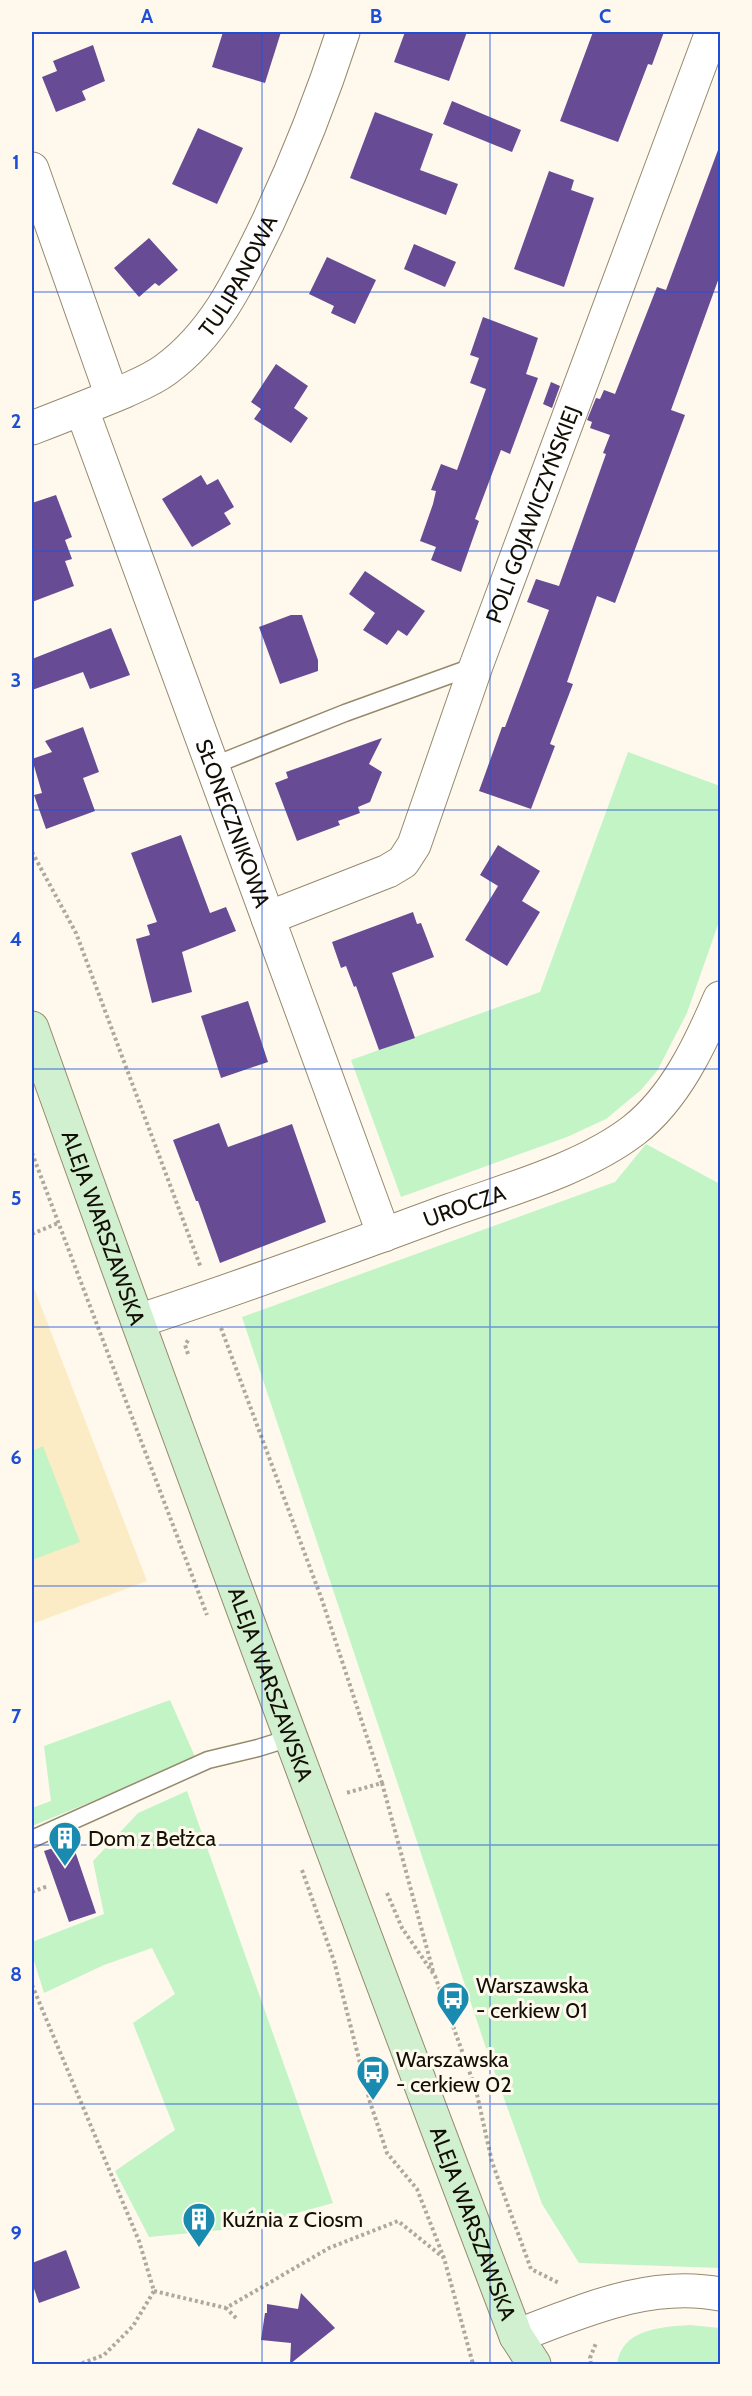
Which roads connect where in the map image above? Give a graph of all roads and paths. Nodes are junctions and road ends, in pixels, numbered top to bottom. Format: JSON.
{"nodes":[{"id":1,"x":343,"y":32,"type":"edge"},
{"id":2,"x":712,"y":32,"type":"edge"},
{"id":3,"x":32,"y":169,"type":"edge"},
{"id":4,"x":112,"y":396,"type":"junction"},
{"id":5,"x":82,"y":410,"type":"junction"},
{"id":6,"x":32,"y":428,"type":"edge"},
{"id":7,"x":476,"y":666,"type":"junction"},
{"id":8,"x":212,"y":766,"type":"junction"},
{"id":9,"x":32,"y":852,"type":"edge"},
{"id":10,"x":268,"y":918,"type":"junction"},
{"id":11,"x":720,"y":998,"type":"edge"},
{"id":12,"x":32,"y":1028,"type":"edge"},
{"id":13,"x":32,"y":1153,"type":"edge"},
{"id":14,"x":58,"y":1223,"type":"junction"},
{"id":15,"x":32,"y":1234,"type":"edge"},
{"id":16,"x":384,"y":1235,"type":"junction"},
{"id":17,"x":196,"y":1253,"type":"dead end"},
{"id":18,"x":138,"y":1321,"type":"junction"},
{"id":19,"x":218,"y":1322,"type":"dead end"},
{"id":20,"x":208,"y":1617,"type":"dead end"},
{"id":21,"x":290,"y":1738,"type":"junction"},
{"id":22,"x":382,"y":1783,"type":"junction"},
{"id":23,"x":349,"y":1803,"type":"dead end"},
{"id":24,"x":32,"y":1839,"type":"edge"},
{"id":25,"x":298,"y":1860,"type":"dead end"},
{"id":26,"x":48,"y":1886,"type":"dead end"},
{"id":27,"x":384,"y":1886,"type":"dead end"},
{"id":28,"x":32,"y":1892,"type":"edge"},
{"id":29,"x":435,"y":1976,"type":"junction"},
{"id":30,"x":32,"y":1984,"type":"edge"},
{"id":31,"x":518,"y":2232,"type":"dead end"},
{"id":32,"x":444,"y":2258,"type":"junction"},
{"id":33,"x":154,"y":2291,"type":"junction"},
{"id":34,"x":720,"y":2294,"type":"edge"},
{"id":35,"x":226,"y":2308,"type":"junction"},
{"id":36,"x":236,"y":2318,"type":"dead end"},
{"id":37,"x":516,"y":2350,"type":"edge"},
{"id":38,"x":81,"y":2364,"type":"edge"},
{"id":39,"x":473,"y":2364,"type":"edge"},
{"id":40,"x":534,"y":2364,"type":"edge"}],
"edges":[{"from":1,"to":4,"type":"street","name":"TULIPANOWA"},
{"from":2,"to":7,"type":"street","name":"POLI GOJAWICZYŃSKIEJ"},
{"from":3,"to":4,"type":"street"},
{"from":4,"to":5,"type":"street","name":"TULIPANOWA"},
{"from":5,"to":6,"type":"street","name":"TULIPANOWA"},
{"from":5,"to":8,"type":"street","name":"SŁONECZNIKOWA"},
{"from":7,"to":8,"type":"lane"},
{"from":7,"to":10,"type":"street","name":"POLI GOJAWICZYŃSKIEJ"},
{"from":8,"to":10,"type":"street","name":"SŁONECZNIKOWA"},
{"from":9,"to":17,"type":"path"},
{"from":10,"to":16,"type":"street","name":"SŁONECZNIKOWA"},
{"from":11,"to":16,"type":"street","name":"UROCZA"},
{"from":12,"to":18,"type":"street","name":"ALEJA WARSZAWSKA"},
{"from":13,"to":14,"type":"path"},
{"from":14,"to":15,"type":"path"},
{"from":14,"to":20,"type":"path"},
{"from":16,"to":18,"type":"street","name":"UROCZA"},
{"from":18,"to":21,"type":"street","name":"ALEJA WARSZAWSKA"},
{"from":19,"to":22,"type":"path"},
{"from":21,"to":24,"type":"lane"},
{"from":21,"to":37,"type":"street","name":"ALEJA WARSZAWSKA"},
{"from":22,"to":23,"type":"path"},
{"from":22,"to":29,"type":"path"},
{"from":25,"to":32,"type":"path"},
{"from":26,"to":28,"type":"path"},
{"from":27,"to":29,"type":"path"},
{"from":29,"to":31,"type":"path"},
{"from":30,"to":33,"type":"path"},
{"from":32,"to":35,"type":"path"},
{"from":32,"to":39,"type":"path"},
{"from":33,"to":35,"type":"path"},
{"from":33,"to":38,"type":"path"},
{"from":34,"to":37,"type":"street"},
{"from":35,"to":36,"type":"path"},
{"from":37,"to":40,"type":"street","name":"ALEJA WARSZAWSKA"}]}
